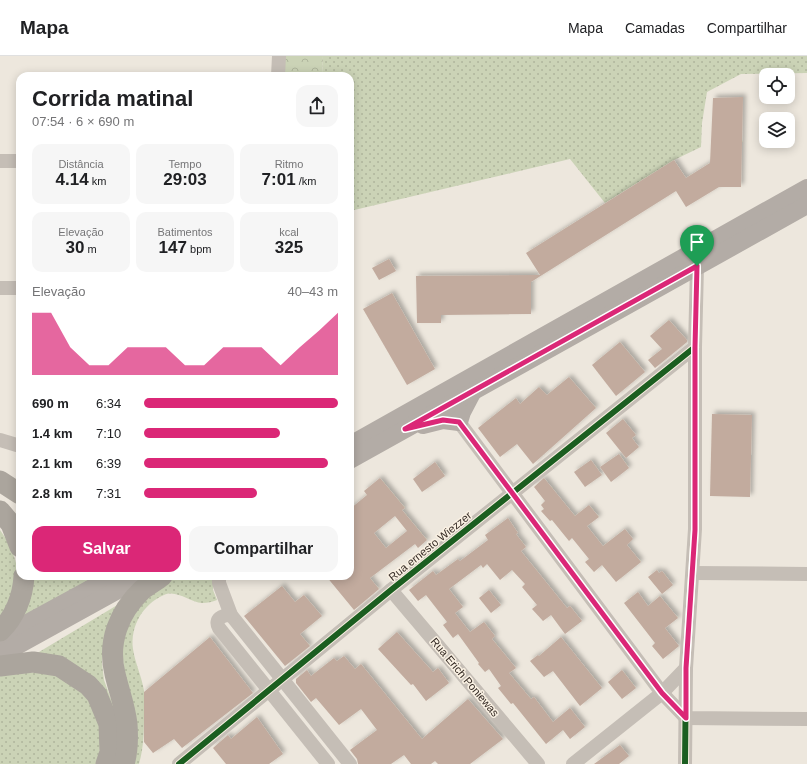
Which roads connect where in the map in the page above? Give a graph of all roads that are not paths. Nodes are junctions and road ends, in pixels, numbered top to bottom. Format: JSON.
{"nodes":[{"id":1,"x":279,"y":56,"type":"edge"},
{"id":2,"x":278,"y":72,"type":"edge"},
{"id":3,"x":0,"y":161,"type":"edge"},
{"id":4,"x":16,"y":161,"type":"edge"},
{"id":5,"x":807,"y":188,"type":"edge"},
{"id":6,"x":807,"y":205,"type":"edge"},
{"id":7,"x":697,"y":266,"type":"junction"},
{"id":8,"x":0,"y":288,"type":"edge"},
{"id":9,"x":16,"y":288,"type":"edge"},
{"id":10,"x":695,"y":347,"type":"junction"},
{"id":11,"x":474,"y":391,"type":"junction"},
{"id":12,"x":459,"y":422,"type":"junction"},
{"id":13,"x":405,"y":429,"type":"junction"},
{"id":14,"x":0,"y":440,"type":"edge"},
{"id":15,"x":354,"y":443,"type":"edge"},
{"id":16,"x":16,"y":445,"type":"edge"},
{"id":17,"x":354,"y":458,"type":"edge"},
{"id":18,"x":0,"y":481,"type":"edge"},
{"id":19,"x":16,"y":491,"type":"edge"},
{"id":20,"x":512,"y":493,"type":"junction"},
{"id":21,"x":0,"y":511,"type":"edge"},
{"id":22,"x":16,"y":537,"type":"edge"},
{"id":23,"x":692,"y":573,"type":"junction"},
{"id":24,"x":807,"y":574,"type":"edge"},
{"id":25,"x":24,"y":580,"type":"edge"},
{"id":26,"x":107,"y":580,"type":"edge"},
{"id":27,"x":136,"y":580,"type":"edge"},
{"id":28,"x":157,"y":580,"type":"edge"},
{"id":29,"x":219,"y":580,"type":"edge"},
{"id":30,"x":391,"y":590,"type":"junction"},
{"id":31,"x":231,"y":615,"type":"junction"},
{"id":32,"x":0,"y":631,"type":"edge"},
{"id":33,"x":0,"y":638,"type":"edge"},
{"id":34,"x":0,"y":655,"type":"edge"},
{"id":35,"x":0,"y":666,"type":"edge"},
{"id":36,"x":686,"y":668,"type":"junction"},
{"id":37,"x":281,"y":679,"type":"junction"},
{"id":38,"x":268,"y":689,"type":"junction"},
{"id":39,"x":662,"y":693,"type":"junction"},
{"id":40,"x":686,"y":718,"type":"junction"},
{"id":41,"x":807,"y":718,"type":"edge"},
{"id":42,"x":341,"y":753,"type":"junction"},
{"id":43,"x":106,"y":764,"type":"edge"},
{"id":44,"x":124,"y":764,"type":"edge"},
{"id":45,"x":179,"y":764,"type":"edge"},
{"id":46,"x":328,"y":764,"type":"edge"},
{"id":47,"x":350,"y":764,"type":"edge"},
{"id":48,"x":538,"y":764,"type":"edge"},
{"id":49,"x":573,"y":764,"type":"edge"},
{"id":50,"x":685,"y":764,"type":"edge"}],
"edges":[{"from":1,"to":2,"type":"street"},
{"from":3,"to":4,"type":"street"},
{"from":5,"to":15,"type":"main road"},
{"from":6,"to":7,"type":"main road"},
{"from":7,"to":10,"type":"street"},
{"from":7,"to":11,"type":"main road"},
{"from":8,"to":9,"type":"street"},
{"from":10,"to":20,"type":"street","name":"Rua ernesto Wiezzer"},
{"from":10,"to":23,"type":"street"},
{"from":11,"to":12,"type":"main road"},
{"from":11,"to":13,"type":"main road"},
{"from":12,"to":13,"type":"main road"},
{"from":12,"to":20,"type":"street"},
{"from":13,"to":17,"type":"main road"},
{"from":14,"to":16,"type":"street"},
{"from":18,"to":19,"type":"highway"},
{"from":20,"to":30,"type":"street","name":"Rua ernesto Wiezzer"},
{"from":20,"to":39,"type":"street"},
{"from":21,"to":22,"type":"highway"},
{"from":23,"to":24,"type":"street"},
{"from":23,"to":36,"type":"street"},
{"from":25,"to":32,"type":"highway"},
{"from":26,"to":33,"type":"main road"},
{"from":27,"to":34,"type":"main road"},
{"from":28,"to":44,"type":"highway"},
{"from":29,"to":31,"type":"street"},
{"from":30,"to":37,"type":"street","name":"Rua ernesto Wiezzer"},
{"from":30,"to":48,"type":"street","name":"Rua Erich Poniewas"},
{"from":31,"to":37,"type":"street"},
{"from":31,"to":38,"type":"street"},
{"from":35,"to":43,"type":"highway"},
{"from":36,"to":39,"type":"street"},
{"from":36,"to":40,"type":"street"},
{"from":37,"to":38,"type":"street","name":"Rua ernesto Wiezzer"},
{"from":37,"to":42,"type":"street"},
{"from":38,"to":45,"type":"street","name":"Rua ernesto Wiezzer"},
{"from":38,"to":46,"type":"street"},
{"from":39,"to":40,"type":"street"},
{"from":39,"to":49,"type":"street"},
{"from":40,"to":41,"type":"street"},
{"from":40,"to":50,"type":"street"},
{"from":42,"to":46,"type":"street"},
{"from":42,"to":47,"type":"street"}]}
